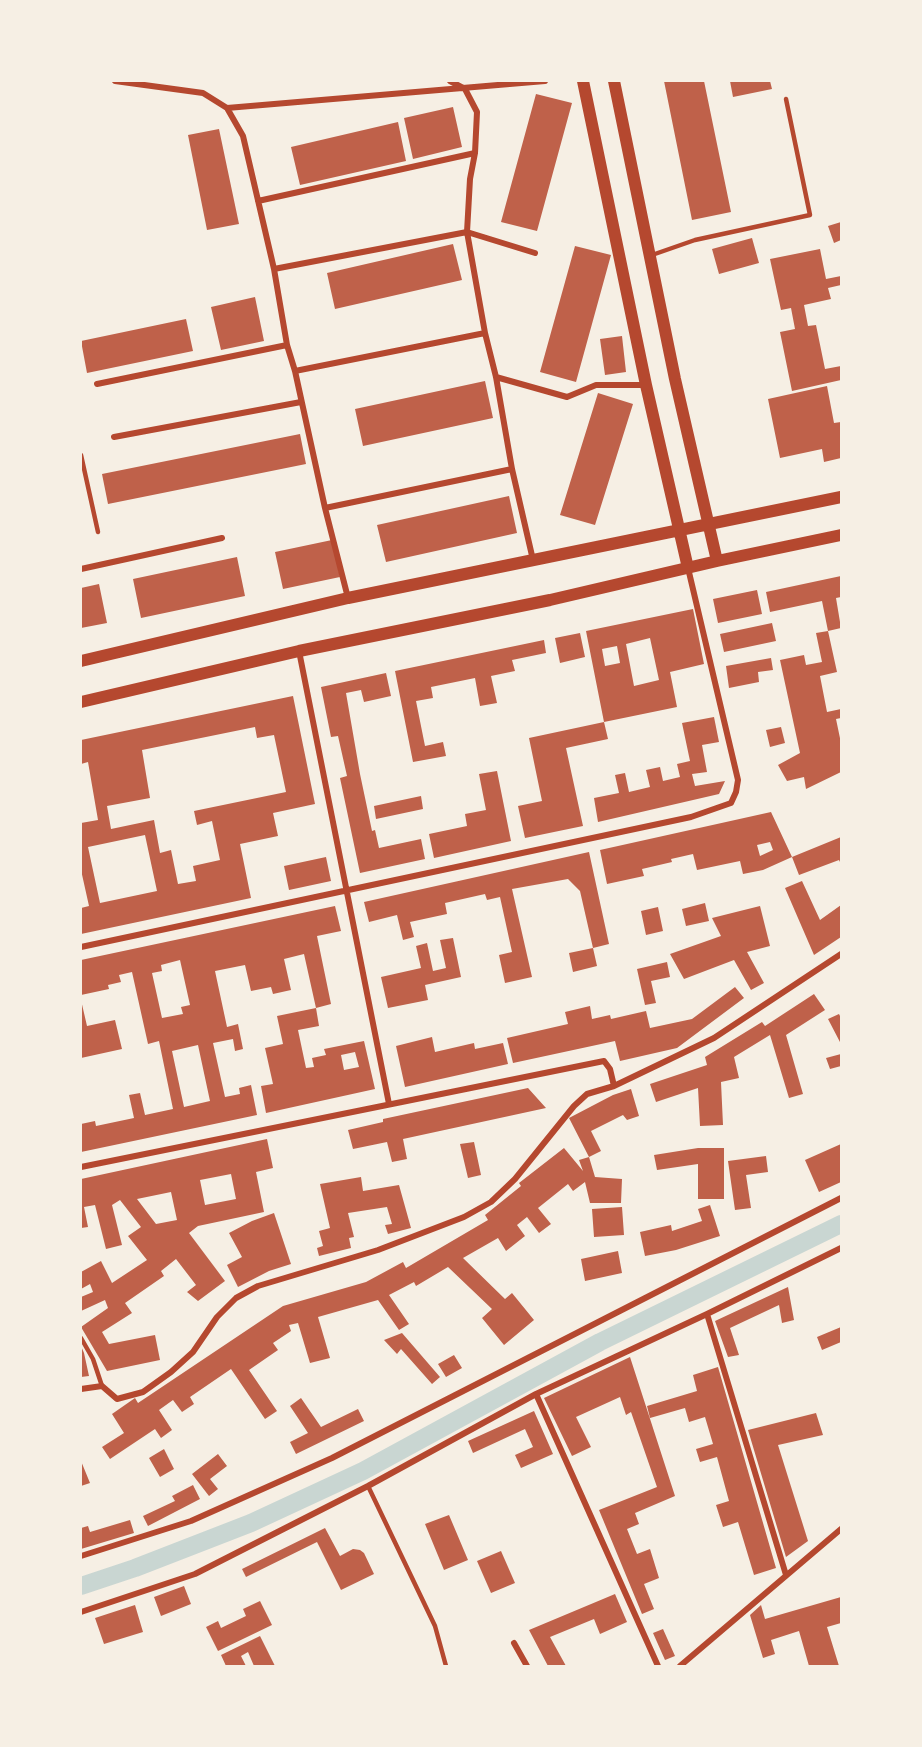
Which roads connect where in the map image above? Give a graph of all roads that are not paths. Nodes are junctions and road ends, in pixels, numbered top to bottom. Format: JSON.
{"nodes":[{"id":1,"x":115,"y":81,"type":"edge"},
{"id":2,"x":180,"y":81,"type":"edge"},
{"id":3,"x":450,"y":81,"type":"edge"},
{"id":4,"x":545,"y":81,"type":"edge"},
{"id":5,"x":583,"y":81,"type":"edge"},
{"id":6,"x":614,"y":81,"type":"edge"},
{"id":7,"x":465,"y":89,"type":"junction"},
{"id":8,"x":179,"y":90,"type":"junction"},
{"id":9,"x":786,"y":99,"type":"dead end"},
{"id":10,"x":227,"y":108,"type":"junction"},
{"id":11,"x":476,"y":153,"type":"junction"},
{"id":12,"x":258,"y":201,"type":"junction"},
{"id":13,"x":467,"y":232,"type":"junction"},
{"id":14,"x":535,"y":253,"type":"dead end"},
{"id":15,"x":649,"y":256,"type":"junction"},
{"id":16,"x":274,"y":269,"type":"junction"},
{"id":17,"x":485,"y":333,"type":"junction"},
{"id":18,"x":287,"y":345,"type":"junction"},
{"id":19,"x":295,"y":372,"type":"junction"},
{"id":20,"x":496,"y":377,"type":"junction"},
{"id":21,"x":97,"y":384,"type":"dead end"},
{"id":22,"x":646,"y":385,"type":"junction"},
{"id":23,"x":301,"y":402,"type":"junction"},
{"id":24,"x":114,"y":437,"type":"dead end"},
{"id":25,"x":81,"y":455,"type":"edge"},
{"id":26,"x":512,"y":469,"type":"junction"},
{"id":27,"x":841,"y":497,"type":"edge"},
{"id":28,"x":325,"y":508,"type":"junction"},
{"id":29,"x":708,"y":524,"type":"junction"},
{"id":30,"x":680,"y":530,"type":"junction"},
{"id":31,"x":98,"y":532,"type":"dead end"},
{"id":32,"x":841,"y":535,"type":"edge"},
{"id":33,"x":222,"y":538,"type":"dead end"},
{"id":34,"x":533,"y":560,"type":"junction"},
{"id":35,"x":717,"y":561,"type":"junction"},
{"id":36,"x":688,"y":568,"type":"junction"},
{"id":37,"x":81,"y":569,"type":"edge"},
{"id":38,"x":348,"y":598,"type":"junction"},
{"id":39,"x":299,"y":651,"type":"junction"},
{"id":40,"x":81,"y":661,"type":"edge"},
{"id":41,"x":81,"y":702,"type":"edge"},
{"id":42,"x":348,"y":891,"type":"junction"},
{"id":43,"x":81,"y":947,"type":"edge"},
{"id":44,"x":841,"y":954,"type":"edge"},
{"id":45,"x":614,"y":1086,"type":"junction"},
{"id":46,"x":389,"y":1104,"type":"junction"},
{"id":47,"x":81,"y":1167,"type":"edge"},
{"id":48,"x":841,"y":1198,"type":"edge"},
{"id":49,"x":841,"y":1248,"type":"edge"},
{"id":50,"x":707,"y":1314,"type":"junction"},
{"id":51,"x":81,"y":1338,"type":"edge"},
{"id":52,"x":102,"y":1386,"type":"junction"},
{"id":53,"x":81,"y":1389,"type":"edge"},
{"id":54,"x":536,"y":1394,"type":"junction"},
{"id":55,"x":368,"y":1486,"type":"junction"},
{"id":56,"x":841,"y":1529,"type":"edge"},
{"id":57,"x":81,"y":1556,"type":"edge"},
{"id":58,"x":786,"y":1575,"type":"junction"},
{"id":59,"x":81,"y":1612,"type":"edge"},
{"id":60,"x":514,"y":1642,"type":"dead end"},
{"id":61,"x":446,"y":1666,"type":"edge"},
{"id":62,"x":527,"y":1666,"type":"edge"},
{"id":63,"x":658,"y":1666,"type":"edge"},
{"id":64,"x":680,"y":1666,"type":"edge"}],
"edges":[{"from":1,"to":8,"type":"street"},
{"from":2,"to":8,"type":"street"},
{"from":3,"to":7,"type":"street"},
{"from":4,"to":7,"type":"street"},
{"from":5,"to":22,"type":"main road"},
{"from":6,"to":15,"type":"main road"},
{"from":7,"to":10,"type":"street"},
{"from":7,"to":11,"type":"street"},
{"from":8,"to":10,"type":"street"},
{"from":9,"to":15,"type":"lane"},
{"from":10,"to":12,"type":"street"},
{"from":11,"to":12,"type":"street"},
{"from":11,"to":13,"type":"street"},
{"from":12,"to":16,"type":"street"},
{"from":13,"to":14,"type":"street"},
{"from":13,"to":16,"type":"street"},
{"from":13,"to":17,"type":"street"},
{"from":15,"to":29,"type":"main road"},
{"from":16,"to":18,"type":"street"},
{"from":17,"to":19,"type":"street"},
{"from":17,"to":20,"type":"street"},
{"from":18,"to":19,"type":"street"},
{"from":18,"to":21,"type":"street"},
{"from":19,"to":23,"type":"street"},
{"from":20,"to":22,"type":"street"},
{"from":20,"to":26,"type":"street"},
{"from":22,"to":30,"type":"main road"},
{"from":23,"to":24,"type":"street"},
{"from":23,"to":28,"type":"street"},
{"from":25,"to":31,"type":"lane"},
{"from":26,"to":28,"type":"street"},
{"from":26,"to":34,"type":"street"},
{"from":27,"to":29,"type":"main road"},
{"from":28,"to":38,"type":"street"},
{"from":29,"to":30,"type":"main road"},
{"from":29,"to":35,"type":"main road"},
{"from":30,"to":34,"type":"main road"},
{"from":30,"to":36,"type":"main road"},
{"from":32,"to":35,"type":"main road"},
{"from":33,"to":37,"type":"street"},
{"from":34,"to":38,"type":"main road"},
{"from":35,"to":36,"type":"main road"},
{"from":36,"to":39,"type":"main road"},
{"from":36,"to":42,"type":"street"},
{"from":38,"to":40,"type":"main road"},
{"from":39,"to":41,"type":"main road"},
{"from":39,"to":42,"type":"street"},
{"from":42,"to":43,"type":"street"},
{"from":42,"to":46,"type":"street"},
{"from":44,"to":45,"type":"street"},
{"from":45,"to":46,"type":"street"},
{"from":45,"to":52,"type":"street"},
{"from":46,"to":47,"type":"street"},
{"from":48,"to":57,"type":"street"},
{"from":49,"to":50,"type":"street"},
{"from":50,"to":54,"type":"street"},
{"from":50,"to":58,"type":"street"},
{"from":51,"to":52,"type":"lane"},
{"from":52,"to":53,"type":"street"},
{"from":54,"to":55,"type":"street"},
{"from":54,"to":63,"type":"street"},
{"from":55,"to":59,"type":"street"},
{"from":55,"to":61,"type":"lane"},
{"from":56,"to":58,"type":"street"},
{"from":58,"to":64,"type":"street"},
{"from":60,"to":62,"type":"street"}]}
